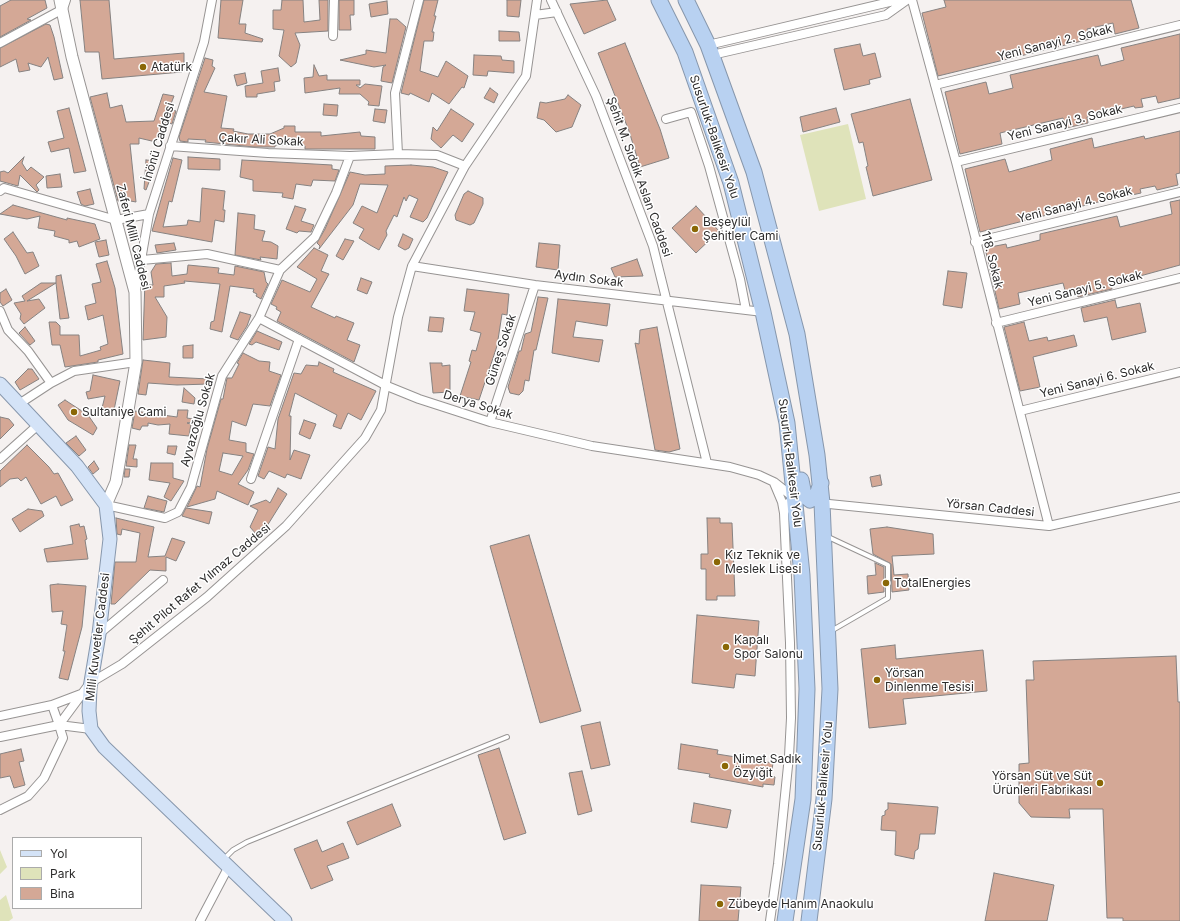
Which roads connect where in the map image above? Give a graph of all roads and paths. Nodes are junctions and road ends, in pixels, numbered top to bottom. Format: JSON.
{"nodes":[{"id":1,"x":212,"y":0,"type":"edge"},
{"id":2,"x":334,"y":0,"type":"edge"},
{"id":3,"x":419,"y":0,"type":"edge"},
{"id":4,"x":537,"y":0,"type":"edge"},
{"id":5,"x":551,"y":0,"type":"edge"},
{"id":6,"x":659,"y":0,"type":"edge"},
{"id":7,"x":686,"y":0,"type":"edge"},
{"id":8,"x":898,"y":0,"type":"edge"},
{"id":9,"x":907,"y":0,"type":"edge"},
{"id":10,"x":912,"y":0,"type":"edge"},
{"id":11,"x":63,"y":3,"type":"edge"},
{"id":12,"x":556,"y":12,"type":"junction"},
{"id":13,"x":534,"y":15,"type":"junction"},
{"id":14,"x":1180,"y":24,"type":"edge"},
{"id":15,"x":333,"y":36,"type":"dead end"},
{"id":16,"x":0,"y":43,"type":"edge"},
{"id":17,"x":710,"y":50,"type":"junction"},
{"id":18,"x":935,"y":85,"type":"junction"},
{"id":19,"x":1180,"y":108,"type":"edge"},
{"id":20,"x":666,"y":119,"type":"dead end"},
{"id":21,"x":170,"y":146,"type":"junction"},
{"id":22,"x":398,"y":154,"type":"junction"},
{"id":23,"x":350,"y":156,"type":"junction"},
{"id":24,"x":956,"y":162,"type":"junction"},
{"id":25,"x":465,"y":166,"type":"junction"},
{"id":26,"x":1,"y":188,"type":"edge"},
{"id":27,"x":1180,"y":192,"type":"edge"},
{"id":28,"x":150,"y":214,"type":"junction"},
{"id":29,"x":116,"y":220,"type":"junction"},
{"id":30,"x":975,"y":242,"type":"junction"},
{"id":31,"x":142,"y":260,"type":"junction"},
{"id":32,"x":412,"y":266,"type":"junction"},
{"id":33,"x":280,"y":270,"type":"junction"},
{"id":34,"x":1180,"y":278,"type":"edge"},
{"id":35,"x":535,"y":285,"type":"junction"},
{"id":36,"x":135,"y":292,"type":"junction"},
{"id":37,"x":668,"y":300,"type":"junction"},
{"id":38,"x":746,"y":310,"type":"junction"},
{"id":39,"x":0,"y":311,"type":"edge"},
{"id":40,"x":763,"y":312,"type":"junction"},
{"id":41,"x":259,"y":318,"type":"junction"},
{"id":42,"x":996,"y":323,"type":"junction"},
{"id":43,"x":299,"y":339,"type":"junction"},
{"id":44,"x":136,"y":362,"type":"junction"},
{"id":45,"x":775,"y":370,"type":"junction"},
{"id":46,"x":1180,"y":372,"type":"edge"},
{"id":47,"x":51,"y":383,"type":"junction"},
{"id":48,"x":0,"y":384,"type":"edge"},
{"id":49,"x":387,"y":386,"type":"junction"},
{"id":50,"x":19,"y":404,"type":"junction"},
{"id":51,"x":1020,"y":411,"type":"junction"},
{"id":52,"x":490,"y":422,"type":"junction"},
{"id":53,"x":38,"y":425,"type":"junction"},
{"id":54,"x":0,"y":459,"type":"edge"},
{"id":55,"x":706,"y":464,"type":"junction"},
{"id":56,"x":251,"y":478,"type":"dead end"},
{"id":57,"x":774,"y":482,"type":"junction"},
{"id":58,"x":821,"y":483,"type":"junction"},
{"id":59,"x":1180,"y":497,"type":"edge"},
{"id":60,"x":796,"y":501,"type":"junction"},
{"id":61,"x":822,"y":504,"type":"junction"},
{"id":62,"x":106,"y":505,"type":"junction"},
{"id":63,"x":784,"y":513,"type":"junction"},
{"id":64,"x":1049,"y":526,"type":"junction"},
{"id":65,"x":823,"y":534,"type":"junction"},
{"id":66,"x":163,"y":580,"type":"dead end"},
{"id":67,"x":99,"y":634,"type":"junction"},
{"id":68,"x":827,"y":634,"type":"junction"},
{"id":69,"x":90,"y":683,"type":"junction"},
{"id":70,"x":82,"y":694,"type":"junction"},
{"id":71,"x":52,"y":706,"type":"junction"},
{"id":72,"x":0,"y":716,"type":"edge"},
{"id":73,"x":59,"y":725,"type":"junction"},
{"id":74,"x":91,"y":729,"type":"junction"},
{"id":75,"x":0,"y":737,"type":"edge"},
{"id":76,"x":507,"y":737,"type":"dead end"},
{"id":77,"x":0,"y":810,"type":"edge"},
{"id":78,"x":226,"y":863,"type":"junction"},
{"id":79,"x":200,"y":921,"type":"edge"},
{"id":80,"x":285,"y":921,"type":"edge"},
{"id":81,"x":770,"y":921,"type":"edge"},
{"id":82,"x":785,"y":921,"type":"edge"},
{"id":83,"x":809,"y":921,"type":"edge"}],
"edges":[{"from":1,"to":21,"type":"street","name":"İnönü Caddesi"},
{"from":2,"to":15,"type":"street"},
{"from":3,"to":22,"type":"street"},
{"from":4,"to":13,"type":"street","name":"Şehit Pilot Rafet Yılmaz Caddesi"},
{"from":5,"to":12,"type":"street","name":"Şehit M. Sıddık Aslan Caddesi"},
{"from":6,"to":40,"type":"highway","name":"Susurluk-Balıkesir Yolu"},
{"from":7,"to":17,"type":"highway","name":"Susurluk-Balıkesir Yolu"},
{"from":8,"to":17,"type":"street"},
{"from":9,"to":17,"type":"street"},
{"from":10,"to":18,"type":"street","name":"118. Sokak"},
{"from":11,"to":16,"type":"street"},
{"from":11,"to":29,"type":"street","name":"Zaferi Milli Caddesi"},
{"from":12,"to":13,"type":"street"},
{"from":12,"to":37,"type":"street","name":"Şehit M. Sıddık Aslan Caddesi"},
{"from":13,"to":25,"type":"street","name":"Şehit Pilot Rafet Yılmaz Caddesi"},
{"from":14,"to":18,"type":"street","name":"Yeni Sanayi 2. Sokak"},
{"from":17,"to":58,"type":"highway","name":"Susurluk-Balıkesir Yolu"},
{"from":18,"to":24,"type":"street","name":"118. Sokak"},
{"from":19,"to":24,"type":"street","name":"Yeni Sanayi 3. Sokak"},
{"from":20,"to":38,"type":"street"},
{"from":21,"to":23,"type":"street","name":"Çakır Ali Sokak"},
{"from":21,"to":28,"type":"street","name":"İnönü Caddesi"},
{"from":22,"to":23,"type":"street","name":"Çakır Ali Sokak"},
{"from":22,"to":25,"type":"street","name":"Çakır Ali Sokak"},
{"from":23,"to":33,"type":"street"},
{"from":24,"to":30,"type":"street","name":"118. Sokak"},
{"from":25,"to":32,"type":"street","name":"Şehit Pilot Rafet Yılmaz Caddesi"},
{"from":26,"to":29,"type":"street"},
{"from":27,"to":30,"type":"street","name":"Yeni Sanayi 4. Sokak"},
{"from":28,"to":29,"type":"street"},
{"from":28,"to":31,"type":"street","name":"İnönü Caddesi"},
{"from":29,"to":36,"type":"street","name":"Zaferi Milli Caddesi"},
{"from":30,"to":42,"type":"street","name":"118. Sokak"},
{"from":31,"to":33,"type":"street"},
{"from":31,"to":36,"type":"street","name":"İnönü Caddesi"},
{"from":32,"to":35,"type":"street","name":"Aydın Sokak"},
{"from":32,"to":49,"type":"street","name":"Şehit Pilot Rafet Yılmaz Caddesi"},
{"from":33,"to":41,"type":"street","name":"Ayvazoğlu Sokak"},
{"from":34,"to":42,"type":"street","name":"Yeni Sanayi 5. Sokak"},
{"from":35,"to":37,"type":"street","name":"Aydın Sokak"},
{"from":35,"to":52,"type":"street","name":"Güneş Sokak"},
{"from":36,"to":44,"type":"street","name":"Zaferi Milli Caddesi"},
{"from":37,"to":38,"type":"street","name":"Aydın Sokak"},
{"from":37,"to":55,"type":"street","name":"Şehit M. Sıddık Aslan Caddesi"},
{"from":38,"to":40,"type":"street","name":"Aydın Sokak"},
{"from":39,"to":47,"type":"street"},
{"from":40,"to":45,"type":"highway","name":"Susurluk-Balıkesir Yolu"},
{"from":41,"to":43,"type":"street","name":"Derya Sokak"},
{"from":41,"to":62,"type":"street","name":"Ayvazoğlu Sokak"},
{"from":42,"to":51,"type":"street","name":"118. Sokak"},
{"from":43,"to":49,"type":"street","name":"Derya Sokak"},
{"from":43,"to":56,"type":"street"},
{"from":44,"to":47,"type":"street"},
{"from":44,"to":62,"type":"street","name":"Zaferi Milli Caddesi"},
{"from":45,"to":58,"type":"highway"},
{"from":45,"to":60,"type":"highway","name":"Susurluk-Balıkesir Yolu"},
{"from":46,"to":51,"type":"street","name":"Yeni Sanayi 6. Sokak"},
{"from":47,"to":50,"type":"street"},
{"from":48,"to":50,"type":"main road"},
{"from":49,"to":52,"type":"street","name":"Derya Sokak"},
{"from":49,"to":69,"type":"street","name":"Şehit Pilot Rafet Yılmaz Caddesi"},
{"from":50,"to":53,"type":"main road"},
{"from":51,"to":64,"type":"street","name":"118. Sokak"},
{"from":52,"to":55,"type":"street","name":"Derya Sokak"},
{"from":53,"to":54,"type":"street"},
{"from":53,"to":62,"type":"main road"},
{"from":55,"to":57,"type":"street","name":"Derya Sokak"},
{"from":57,"to":60,"type":"street","name":"Derya Sokak"},
{"from":57,"to":63,"type":"street"},
{"from":58,"to":61,"type":"highway","name":"Susurluk-Balıkesir Yolu"},
{"from":59,"to":64,"type":"street","name":"Yörsan Caddesi"},
{"from":60,"to":61,"type":"street","name":"Yörsan Caddesi"},
{"from":60,"to":63,"type":"street"},
{"from":60,"to":82,"type":"highway","name":"Susurluk-Balıkesir Yolu"},
{"from":61,"to":64,"type":"street","name":"Yörsan Caddesi"},
{"from":61,"to":65,"type":"highway","name":"Susurluk-Balıkesir Yolu"},
{"from":62,"to":67,"type":"main road","name":"Milli Kuvvetler Caddesi"},
{"from":63,"to":81,"type":"street"},
{"from":65,"to":68,"type":"highway","name":"Susurluk-Balıkesir Yolu"},
{"from":65,"to":68,"type":"lane"},
{"from":66,"to":67,"type":"street"},
{"from":67,"to":69,"type":"main road","name":"Milli Kuvvetler Caddesi"},
{"from":68,"to":83,"type":"highway","name":"Susurluk-Balıkesir Yolu"},
{"from":69,"to":70,"type":"street"},
{"from":69,"to":74,"type":"main road","name":"Milli Kuvvetler Caddesi"},
{"from":70,"to":71,"type":"street"},
{"from":70,"to":73,"type":"street"},
{"from":71,"to":72,"type":"street"},
{"from":71,"to":73,"type":"street"},
{"from":73,"to":74,"type":"street"},
{"from":73,"to":75,"type":"street"},
{"from":73,"to":77,"type":"street"},
{"from":74,"to":78,"type":"main road"},
{"from":76,"to":78,"type":"lane"},
{"from":78,"to":79,"type":"street"},
{"from":78,"to":80,"type":"main road"}]}
